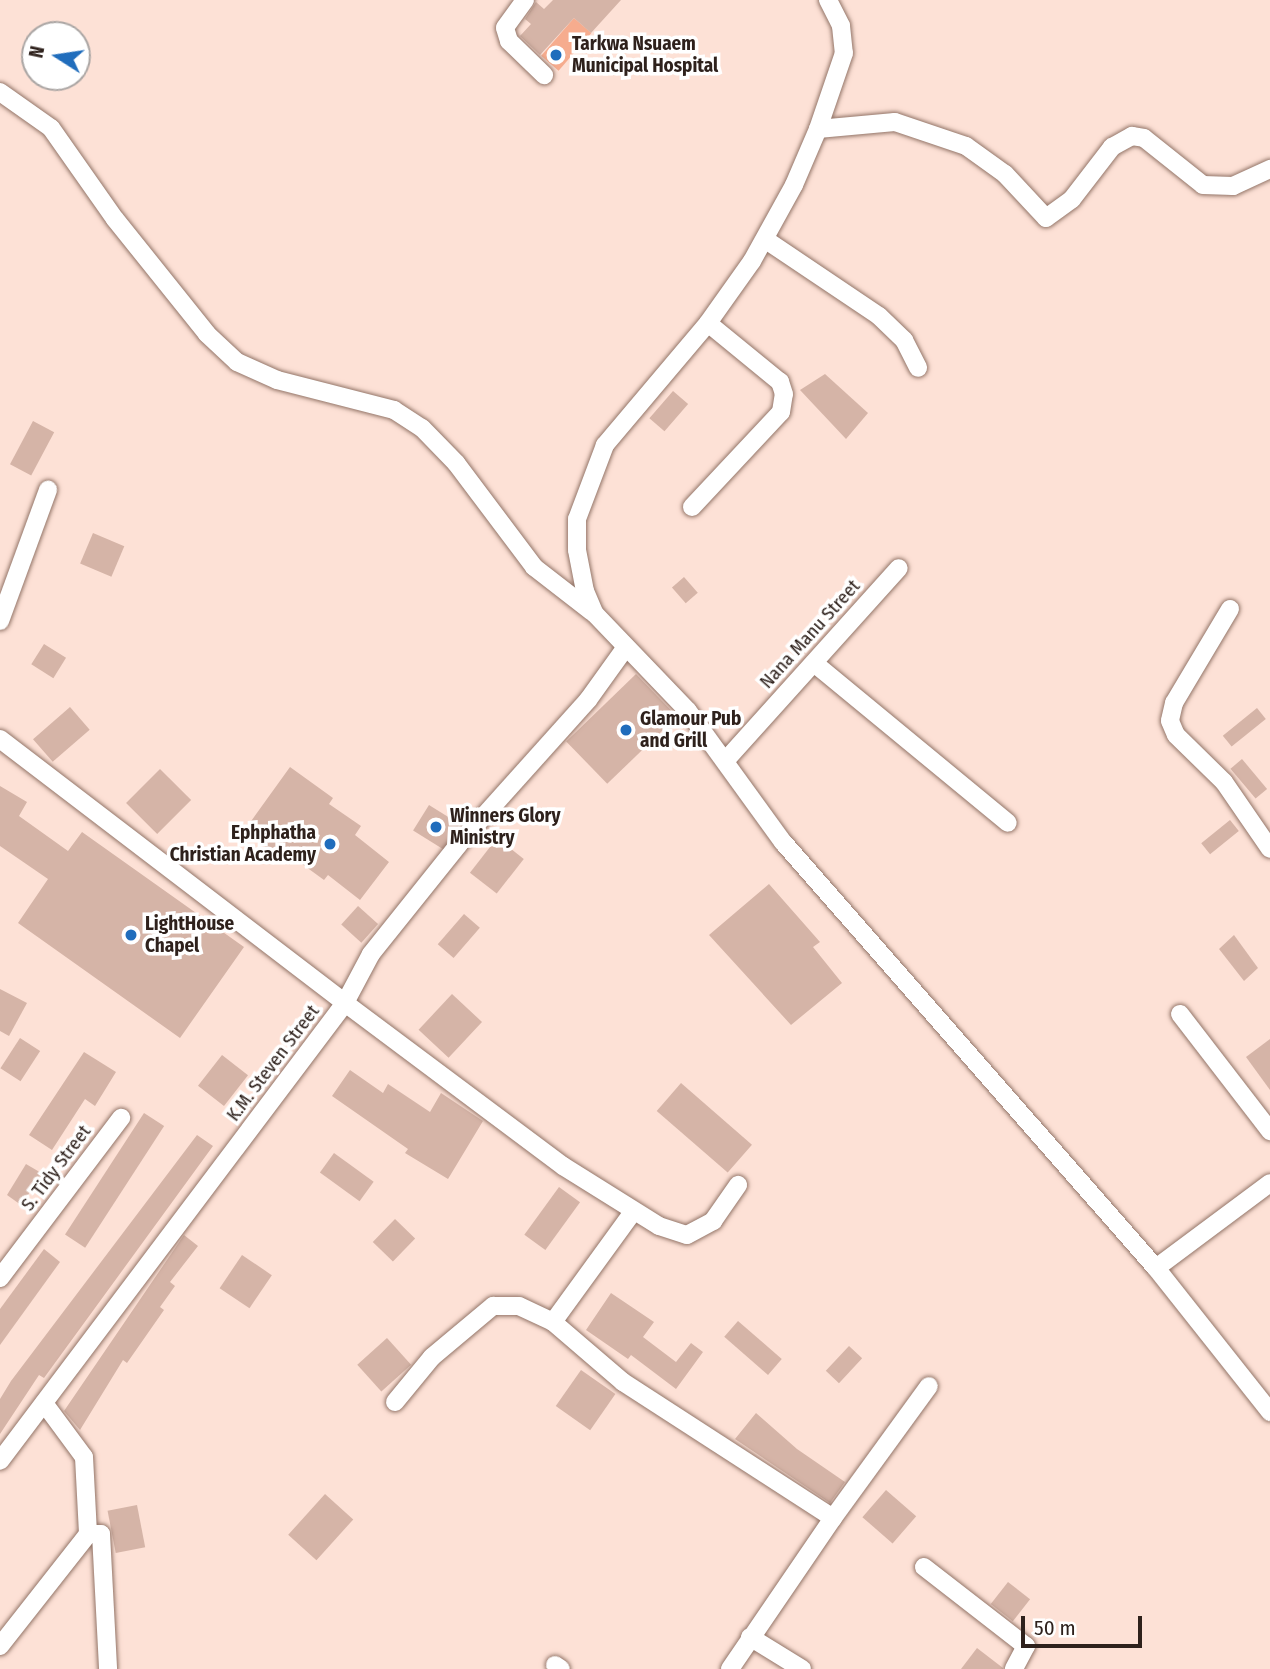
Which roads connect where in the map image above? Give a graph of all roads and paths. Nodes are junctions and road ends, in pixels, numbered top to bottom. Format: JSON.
{"nodes":[{"id":1,"x":525,"y":0,"type":"edge"},
{"id":2,"x":828,"y":0,"type":"edge"},
{"id":3,"x":544,"y":75,"type":"dead end"},
{"id":4,"x":0,"y":92,"type":"edge"},
{"id":5,"x":818,"y":129,"type":"junction"},
{"id":6,"x":1270,"y":169,"type":"edge"},
{"id":7,"x":766,"y":240,"type":"junction"},
{"id":8,"x":708,"y":323,"type":"junction"},
{"id":9,"x":918,"y":368,"type":"dead end"},
{"id":10,"x":48,"y":490,"type":"dead end"},
{"id":11,"x":692,"y":507,"type":"dead end"},
{"id":12,"x":899,"y":568,"type":"dead end"},
{"id":13,"x":1230,"y":609,"type":"dead end"},
{"id":14,"x":595,"y":614,"type":"junction"},
{"id":15,"x":0,"y":621,"type":"edge"},
{"id":16,"x":626,"y":648,"type":"junction"},
{"id":17,"x":814,"y":663,"type":"junction"},
{"id":18,"x":0,"y":739,"type":"edge"},
{"id":19,"x":726,"y":760,"type":"junction"},
{"id":20,"x":1008,"y":823,"type":"dead end"},
{"id":21,"x":1270,"y":849,"type":"edge"},
{"id":22,"x":345,"y":1003,"type":"junction"},
{"id":23,"x":1180,"y":1014,"type":"dead end"},
{"id":24,"x":121,"y":1118,"type":"dead end"},
{"id":25,"x":1270,"y":1131,"type":"edge"},
{"id":26,"x":1270,"y":1183,"type":"edge"},
{"id":27,"x":738,"y":1185,"type":"dead end"},
{"id":28,"x":633,"y":1212,"type":"junction"},
{"id":29,"x":1156,"y":1268,"type":"junction"},
{"id":30,"x":0,"y":1278,"type":"edge"},
{"id":31,"x":553,"y":1322,"type":"junction"},
{"id":32,"x":929,"y":1386,"type":"dead end"},
{"id":33,"x":395,"y":1402,"type":"dead end"},
{"id":34,"x":44,"y":1404,"type":"junction"},
{"id":35,"x":1270,"y":1412,"type":"edge"},
{"id":36,"x":0,"y":1461,"type":"edge"},
{"id":37,"x":833,"y":1518,"type":"junction"},
{"id":38,"x":88,"y":1534,"type":"junction"},
{"id":39,"x":924,"y":1567,"type":"dead end"},
{"id":40,"x":750,"y":1637,"type":"junction"},
{"id":41,"x":0,"y":1646,"type":"edge"},
{"id":42,"x":108,"y":1669,"type":"edge"},
{"id":43,"x":730,"y":1669,"type":"edge"},
{"id":44,"x":802,"y":1669,"type":"edge"},
{"id":45,"x":1014,"y":1669,"type":"edge"}],
"edges":[{"from":1,"to":3,"type":"street"},
{"from":2,"to":5,"type":"street"},
{"from":4,"to":14,"type":"street"},
{"from":5,"to":6,"type":"street"},
{"from":5,"to":7,"type":"street"},
{"from":7,"to":8,"type":"street"},
{"from":7,"to":9,"type":"street"},
{"from":8,"to":11,"type":"street"},
{"from":8,"to":14,"type":"street"},
{"from":10,"to":15,"type":"street"},
{"from":12,"to":17,"type":"street","name":"Nana Manu Street"},
{"from":13,"to":21,"type":"street"},
{"from":14,"to":16,"type":"street"},
{"from":16,"to":19,"type":"street"},
{"from":16,"to":22,"type":"street"},
{"from":17,"to":19,"type":"street","name":"Nana Manu Street"},
{"from":17,"to":20,"type":"street"},
{"from":18,"to":22,"type":"street","name":"K.M. Steven Street"},
{"from":19,"to":29,"type":"street"},
{"from":22,"to":28,"type":"street"},
{"from":22,"to":34,"type":"street","name":"K.M. Steven Street"},
{"from":23,"to":25,"type":"street"},
{"from":24,"to":30,"type":"street","name":"S. Tidy Street"},
{"from":26,"to":29,"type":"street"},
{"from":27,"to":28,"type":"street"},
{"from":28,"to":31,"type":"street"},
{"from":29,"to":35,"type":"street"},
{"from":31,"to":33,"type":"street"},
{"from":31,"to":37,"type":"street"},
{"from":32,"to":37,"type":"street"},
{"from":34,"to":36,"type":"street","name":"K.M. Steven Street"},
{"from":34,"to":38,"type":"street"},
{"from":37,"to":40,"type":"street"},
{"from":38,"to":41,"type":"street"},
{"from":38,"to":42,"type":"street"},
{"from":39,"to":45,"type":"street"},
{"from":40,"to":43,"type":"street"},
{"from":40,"to":44,"type":"street"}]}
